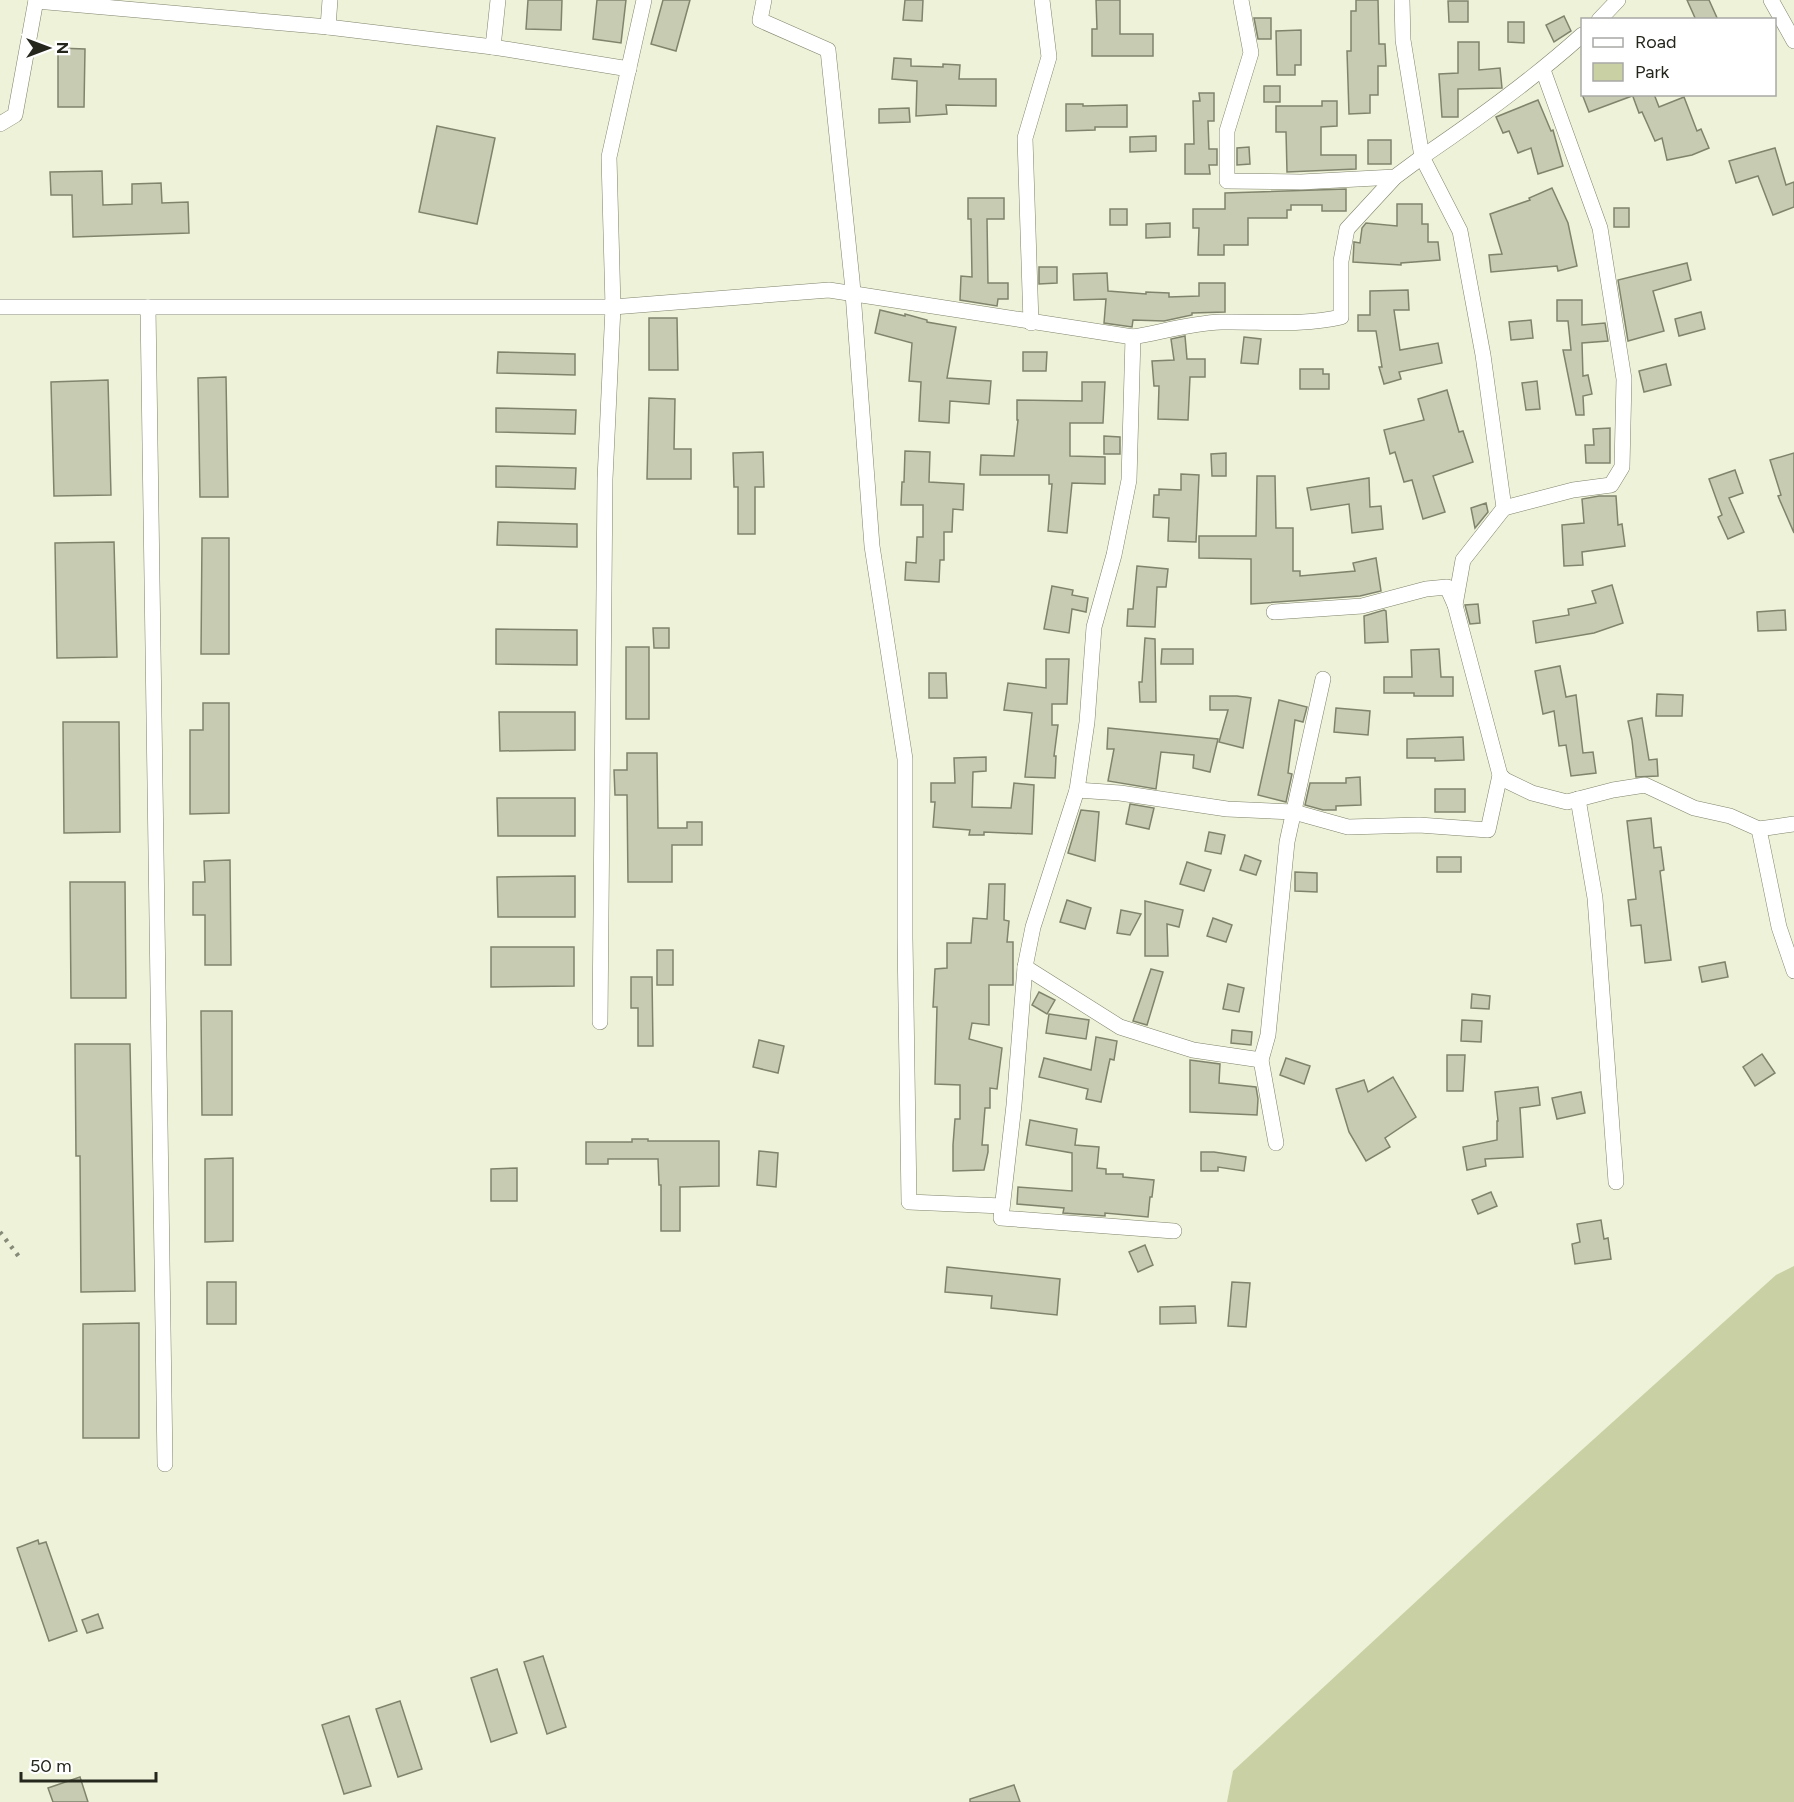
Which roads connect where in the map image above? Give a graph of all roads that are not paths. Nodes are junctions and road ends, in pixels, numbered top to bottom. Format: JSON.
{"nodes":[{"id":1,"x":330,"y":0,"type":"edge"},
{"id":2,"x":498,"y":0,"type":"edge"},
{"id":3,"x":644,"y":0,"type":"edge"},
{"id":4,"x":764,"y":0,"type":"edge"},
{"id":5,"x":1042,"y":0,"type":"edge"},
{"id":6,"x":1241,"y":0,"type":"edge"},
{"id":7,"x":1402,"y":0,"type":"edge"},
{"id":8,"x":1618,"y":0,"type":"edge"},
{"id":9,"x":1771,"y":0,"type":"edge"},
{"id":10,"x":36,"y":1,"type":"edge"},
{"id":11,"x":1601,"y":18,"type":"edge"},
{"id":12,"x":328,"y":27,"type":"junction"},
{"id":13,"x":1581,"y":36,"type":"edge"},
{"id":14,"x":1794,"y":41,"type":"edge"},
{"id":15,"x":493,"y":47,"type":"junction"},
{"id":16,"x":629,"y":69,"type":"junction"},
{"id":17,"x":1543,"y":70,"type":"junction"},
{"id":18,"x":0,"y":124,"type":"edge"},
{"id":19,"x":1422,"y":157,"type":"junction"},
{"id":20,"x":1395,"y":177,"type":"junction"},
{"id":21,"x":853,"y":294,"type":"junction"},
{"id":22,"x":0,"y":307,"type":"edge"},
{"id":23,"x":148,"y":307,"type":"junction"},
{"id":24,"x":613,"y":307,"type":"junction"},
{"id":25,"x":1031,"y":323,"type":"junction"},
{"id":26,"x":1133,"y":337,"type":"junction"},
{"id":27,"x":1504,"y":508,"type":"junction"},
{"id":28,"x":1455,"y":605,"type":"junction"},
{"id":29,"x":1274,"y":612,"type":"dead end"},
{"id":30,"x":1323,"y":679,"type":"dead end"},
{"id":31,"x":1500,"y":775,"type":"junction"},
{"id":32,"x":1077,"y":790,"type":"junction"},
{"id":33,"x":1578,"y":799,"type":"junction"},
{"id":34,"x":1294,"y":812,"type":"junction"},
{"id":35,"x":1794,"y":824,"type":"edge"},
{"id":36,"x":1759,"y":829,"type":"junction"},
{"id":37,"x":1025,"y":967,"type":"junction"},
{"id":38,"x":1794,"y":970,"type":"edge"},
{"id":39,"x":600,"y":1022,"type":"dead end"},
{"id":40,"x":1261,"y":1060,"type":"junction"},
{"id":41,"x":1276,"y":1143,"type":"dead end"},
{"id":42,"x":1616,"y":1182,"type":"dead end"},
{"id":43,"x":1002,"y":1206,"type":"junction"},
{"id":44,"x":1174,"y":1231,"type":"dead end"},
{"id":45,"x":165,"y":1464,"type":"dead end"}],
"edges":[{"from":1,"to":12,"type":"street"},
{"from":2,"to":15,"type":"street"},
{"from":3,"to":16,"type":"street"},
{"from":4,"to":21,"type":"street"},
{"from":5,"to":25,"type":"street"},
{"from":6,"to":20,"type":"street"},
{"from":7,"to":19,"type":"street"},
{"from":8,"to":11,"type":"street"},
{"from":9,"to":14,"type":"street"},
{"from":10,"to":12,"type":"street"},
{"from":10,"to":18,"type":"street"},
{"from":12,"to":15,"type":"street"},
{"from":13,"to":17,"type":"street"},
{"from":15,"to":16,"type":"street"},
{"from":16,"to":24,"type":"street"},
{"from":17,"to":19,"type":"street"},
{"from":17,"to":27,"type":"street"},
{"from":19,"to":20,"type":"street"},
{"from":19,"to":27,"type":"street"},
{"from":20,"to":26,"type":"street"},
{"from":21,"to":24,"type":"street"},
{"from":21,"to":25,"type":"street"},
{"from":21,"to":43,"type":"street"},
{"from":22,"to":23,"type":"street"},
{"from":23,"to":24,"type":"street"},
{"from":23,"to":45,"type":"street"},
{"from":24,"to":39,"type":"street"},
{"from":25,"to":26,"type":"street"},
{"from":26,"to":32,"type":"street"},
{"from":27,"to":28,"type":"street"},
{"from":28,"to":29,"type":"street"},
{"from":28,"to":31,"type":"street"},
{"from":30,"to":34,"type":"street"},
{"from":31,"to":33,"type":"street"},
{"from":31,"to":34,"type":"street"},
{"from":32,"to":34,"type":"street"},
{"from":32,"to":37,"type":"street"},
{"from":33,"to":36,"type":"street"},
{"from":33,"to":42,"type":"street"},
{"from":34,"to":40,"type":"street"},
{"from":35,"to":36,"type":"street"},
{"from":36,"to":38,"type":"street"},
{"from":37,"to":40,"type":"street"},
{"from":37,"to":43,"type":"street"},
{"from":40,"to":41,"type":"street"},
{"from":43,"to":44,"type":"street"}]}
